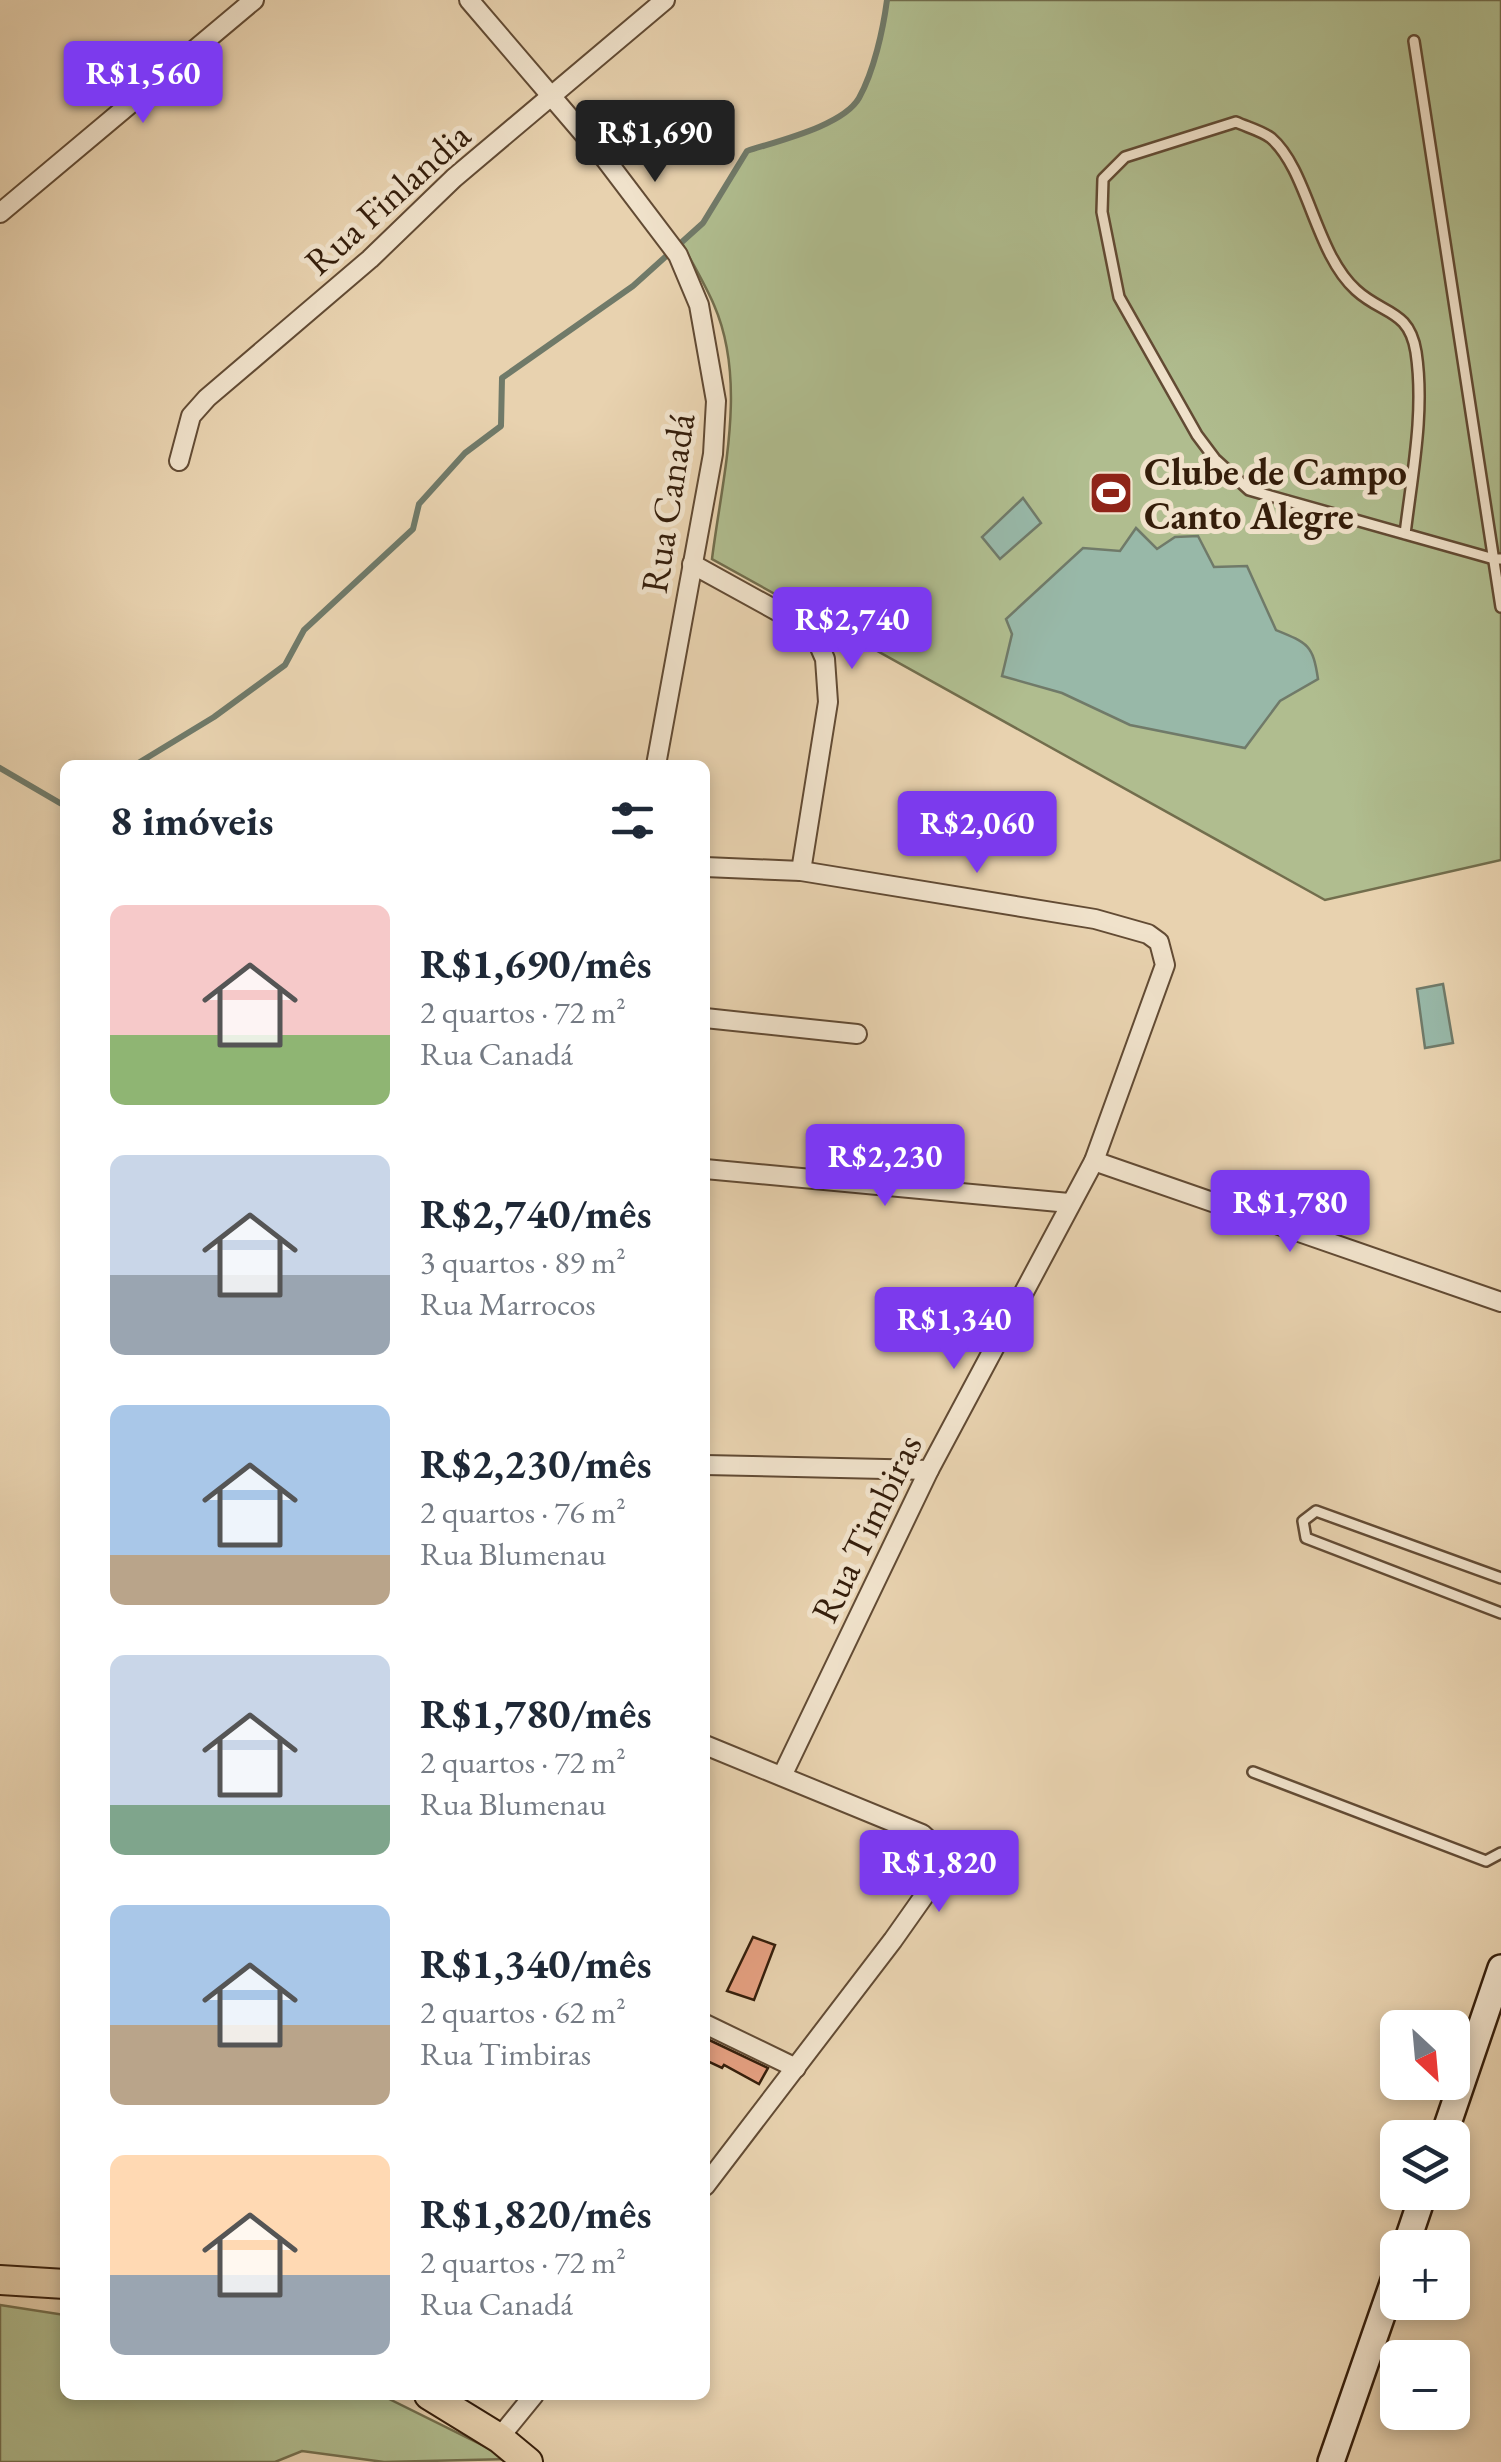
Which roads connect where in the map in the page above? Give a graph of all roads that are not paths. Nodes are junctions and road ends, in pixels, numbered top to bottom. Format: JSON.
{"nodes":[{"id":1,"x":254,"y":0,"type":"edge"},
{"id":2,"x":469,"y":0,"type":"edge"},
{"id":3,"x":665,"y":0,"type":"edge"},
{"id":4,"x":1414,"y":41,"type":"dead end"},
{"id":5,"x":552,"y":94,"type":"junction"},
{"id":6,"x":0,"y":213,"type":"edge"},
{"id":7,"x":178,"y":461,"type":"dead end"},
{"id":8,"x":1405,"y":534,"type":"junction"},
{"id":9,"x":1497,"y":559,"type":"edge"},
{"id":10,"x":692,"y":564,"type":"junction"},
{"id":11,"x":1501,"y":606,"type":"edge"},
{"id":12,"x":657,"y":760,"type":"edge"},
{"id":13,"x":710,"y":866,"type":"edge"},
{"id":14,"x":801,"y":872,"type":"junction"},
{"id":15,"x":710,"y":1019,"type":"edge"},
{"id":16,"x":857,"y":1034,"type":"dead end"},
{"id":17,"x":1094,"y":1161,"type":"junction"},
{"id":18,"x":710,"y":1168,"type":"edge"},
{"id":19,"x":1068,"y":1202,"type":"junction"},
{"id":20,"x":1501,"y":1302,"type":"edge"},
{"id":21,"x":710,"y":1465,"type":"edge"},
{"id":22,"x":929,"y":1470,"type":"junction"},
{"id":23,"x":1501,"y":1578,"type":"edge"},
{"id":24,"x":1501,"y":1613,"type":"edge"},
{"id":25,"x":710,"y":1748,"type":"edge"},
{"id":26,"x":1253,"y":1772,"type":"dead end"},
{"id":27,"x":782,"y":1776,"type":"junction"},
{"id":28,"x":1501,"y":1853,"type":"edge"},
{"id":29,"x":1501,"y":1968,"type":"edge"},
{"id":30,"x":710,"y":2026,"type":"edge"},
{"id":31,"x":796,"y":2068,"type":"junction"},
{"id":32,"x":1449,"y":2120,"type":"edge"},
{"id":33,"x":710,"y":2180,"type":"edge"},
{"id":34,"x":0,"y":2280,"type":"edge"},
{"id":35,"x":60,"y":2284,"type":"edge"},
{"id":36,"x":1380,"y":2320,"type":"edge"},
{"id":37,"x":437,"y":2400,"type":"edge"},
{"id":38,"x":530,"y":2400,"type":"edge"},
{"id":39,"x":499,"y":2438,"type":"junction"},
{"id":40,"x":528,"y":2462,"type":"edge"},
{"id":41,"x":1331,"y":2462,"type":"edge"}],
"edges":[{"from":1,"to":6,"type":"street"},
{"from":2,"to":5,"type":"street","name":"Rua Canadá"},
{"from":3,"to":5,"type":"street","name":"Rua Finlandia"},
{"from":4,"to":9,"type":"lane"},
{"from":5,"to":7,"type":"street","name":"Rua Finlandia"},
{"from":5,"to":10,"type":"street","name":"Rua Canadá"},
{"from":8,"to":8,"type":"lane"},
{"from":8,"to":9,"type":"lane"},
{"from":9,"to":11,"type":"lane"},
{"from":10,"to":12,"type":"street","name":"Rua Canadá"},
{"from":10,"to":14,"type":"street"},
{"from":13,"to":14,"type":"street"},
{"from":14,"to":17,"type":"street","name":"Rua Timbiras"},
{"from":15,"to":16,"type":"street"},
{"from":17,"to":19,"type":"street","name":"Rua Timbiras"},
{"from":17,"to":20,"type":"street"},
{"from":18,"to":19,"type":"street"},
{"from":19,"to":22,"type":"street","name":"Rua Timbiras"},
{"from":21,"to":22,"type":"street"},
{"from":22,"to":27,"type":"street","name":"Rua Timbiras"},
{"from":23,"to":24,"type":"lane"},
{"from":25,"to":27,"type":"street"},
{"from":26,"to":28,"type":"lane"},
{"from":27,"to":31,"type":"street"},
{"from":29,"to":32,"type":"main road"},
{"from":30,"to":31,"type":"street"},
{"from":31,"to":33,"type":"street"},
{"from":34,"to":35,"type":"main road"},
{"from":36,"to":41,"type":"main road"},
{"from":37,"to":39,"type":"main road"},
{"from":38,"to":39,"type":"street"},
{"from":39,"to":40,"type":"main road"}]}
